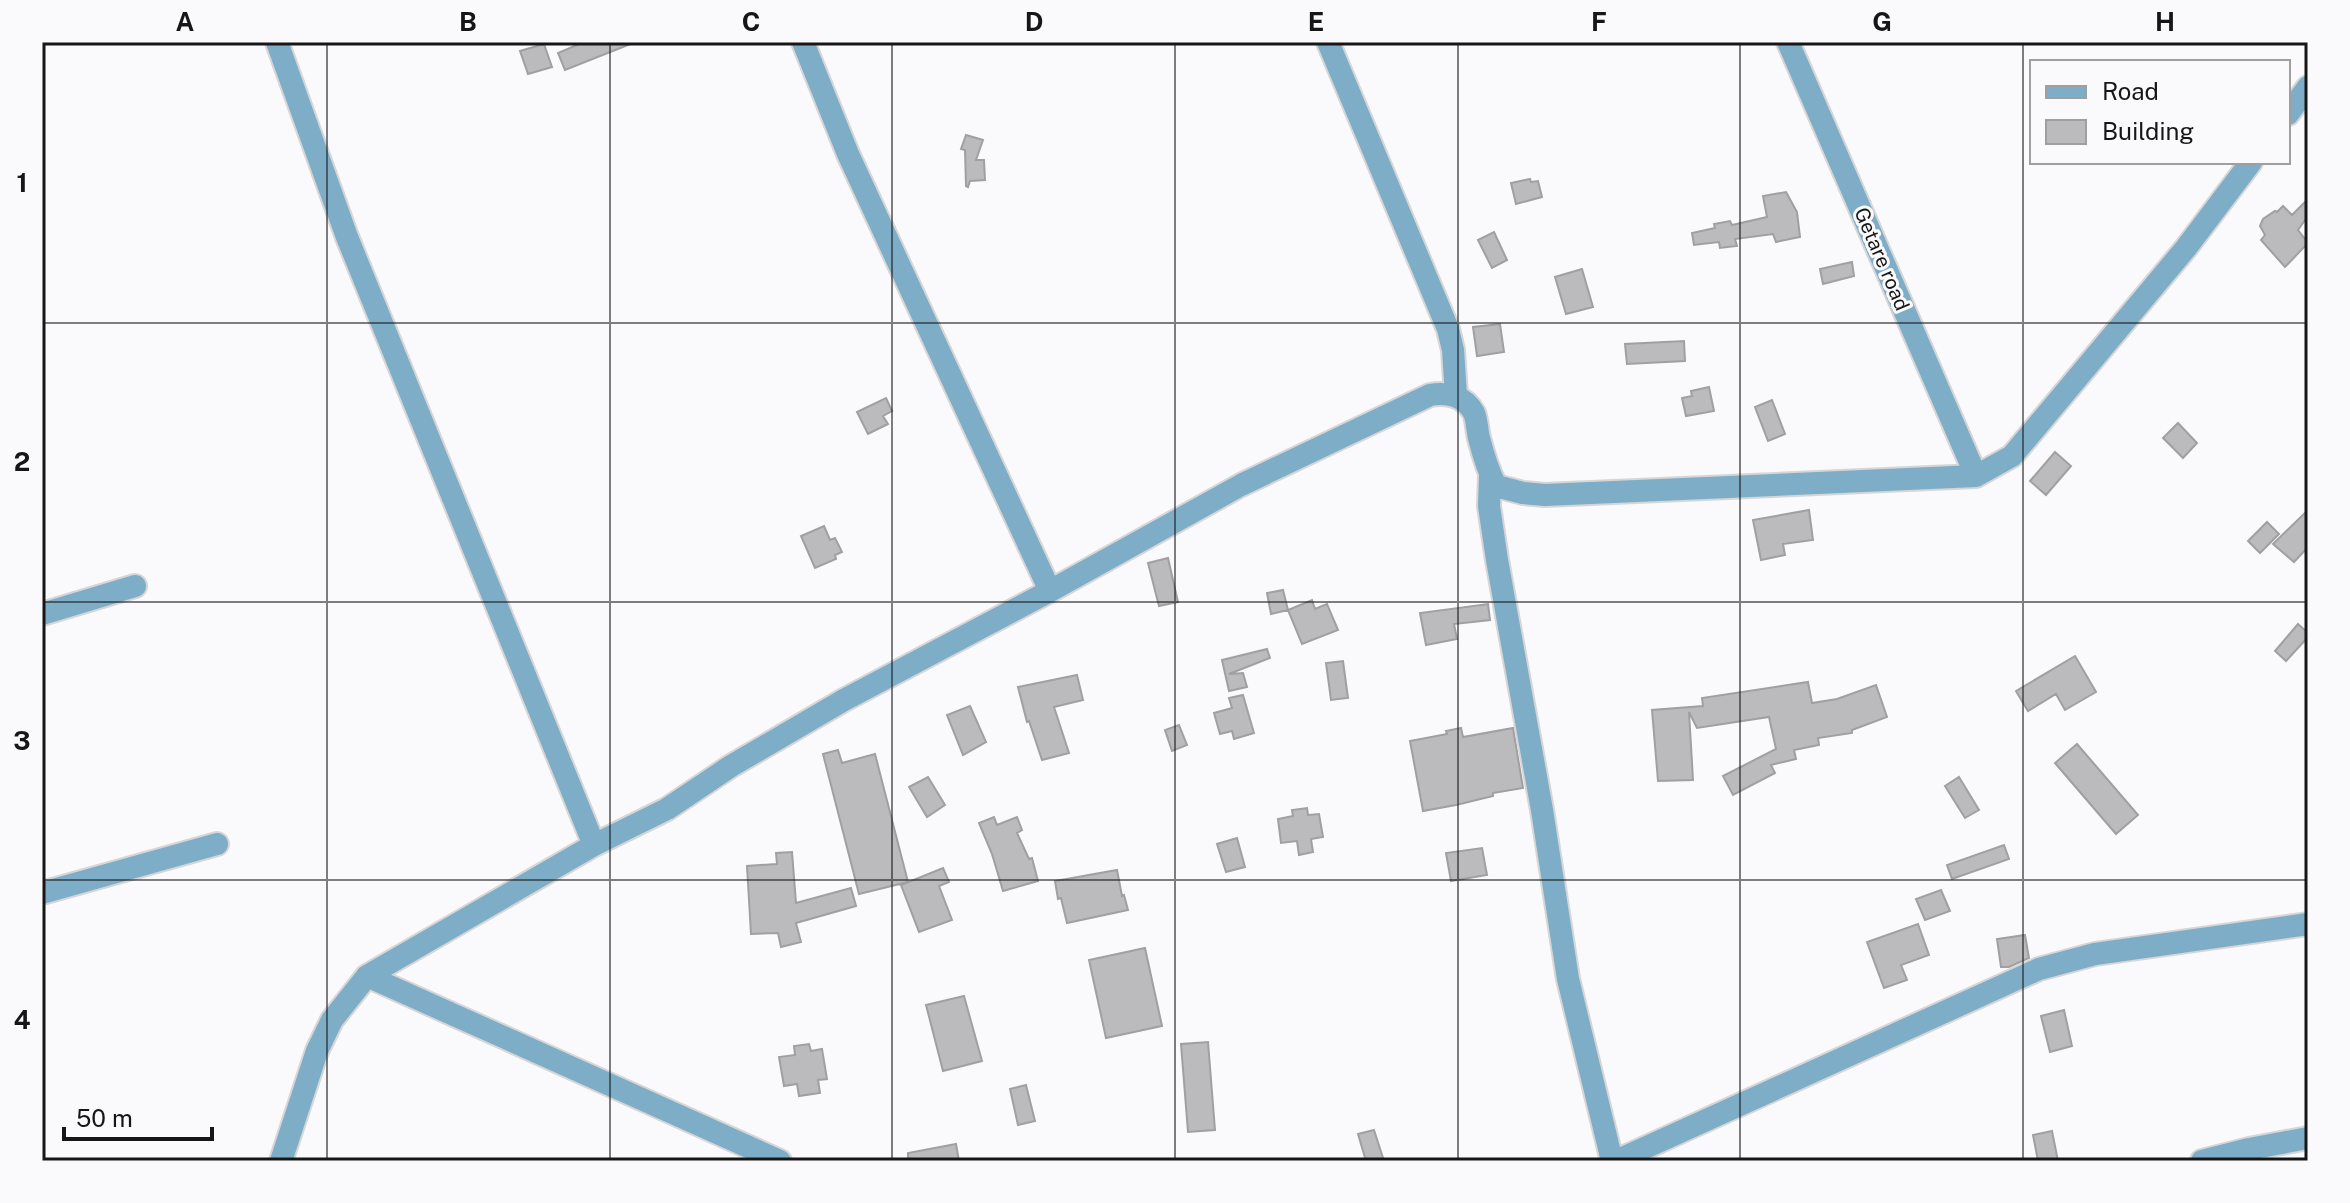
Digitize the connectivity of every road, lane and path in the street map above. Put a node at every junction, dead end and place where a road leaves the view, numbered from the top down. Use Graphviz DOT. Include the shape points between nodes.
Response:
graph roads {
  1 [pos="277,42"];
  2 [pos="803,42"];
  3 [pos="1328,42"];
  4 [pos="1788,42"];
  5 [pos="2308,87"];
  6 [pos="2290,111"];
  7 [pos="2249,164"];
  8 [pos="1456,396"];
  9 [pos="1490,476"];
  10 [pos="1976,476"];
  11 [pos="135,586"];
  12 [pos="1050,591"];
  13 [pos="42,614"];
  14 [pos="217,844"];
  15 [pos="594,845"];
  16 [pos="42,893"];
  17 [pos="2308,924"];
  18 [pos="367,976"];
  19 [pos="2308,1138"];
  20 [pos="281,1161"];
  21 [pos="780,1161"];
  22 [pos="1614,1161"];
  23 [pos="2202,1161"];
  1 -- 15 [label="street" via="347,237"];
  2 -- 12 [label="street" via="848,154"];
  3 -- 8 [label="street" via="1448,329"];
  4 -- 10 [label="street, Getare road"];
  5 -- 6 [label="street"];
  7 -- 10 [label="street" via="2012,456"];
  8 -- 9 [label="street" via="1474,413"];
  8 -- 12 [label="street" via="1430,395 1241,485"];
  9 -- 10 [label="street" via="1496,486 1545,495"];
  9 -- 22 [label="street" via="1497,560 1568,979"];
  11 -- 13 [label="street"];
  12 -- 15 [label="street" via="844,700 667,809"];
  14 -- 16 [label="street"];
  15 -- 18 [label="street"];
  17 -- 22 [label="street" via="2095,954 2039,969"];
  18 -- 20 [label="street" via="322,1041"];
  18 -- 21 [label="street"];
  19 -- 23 [label="street"];
}
